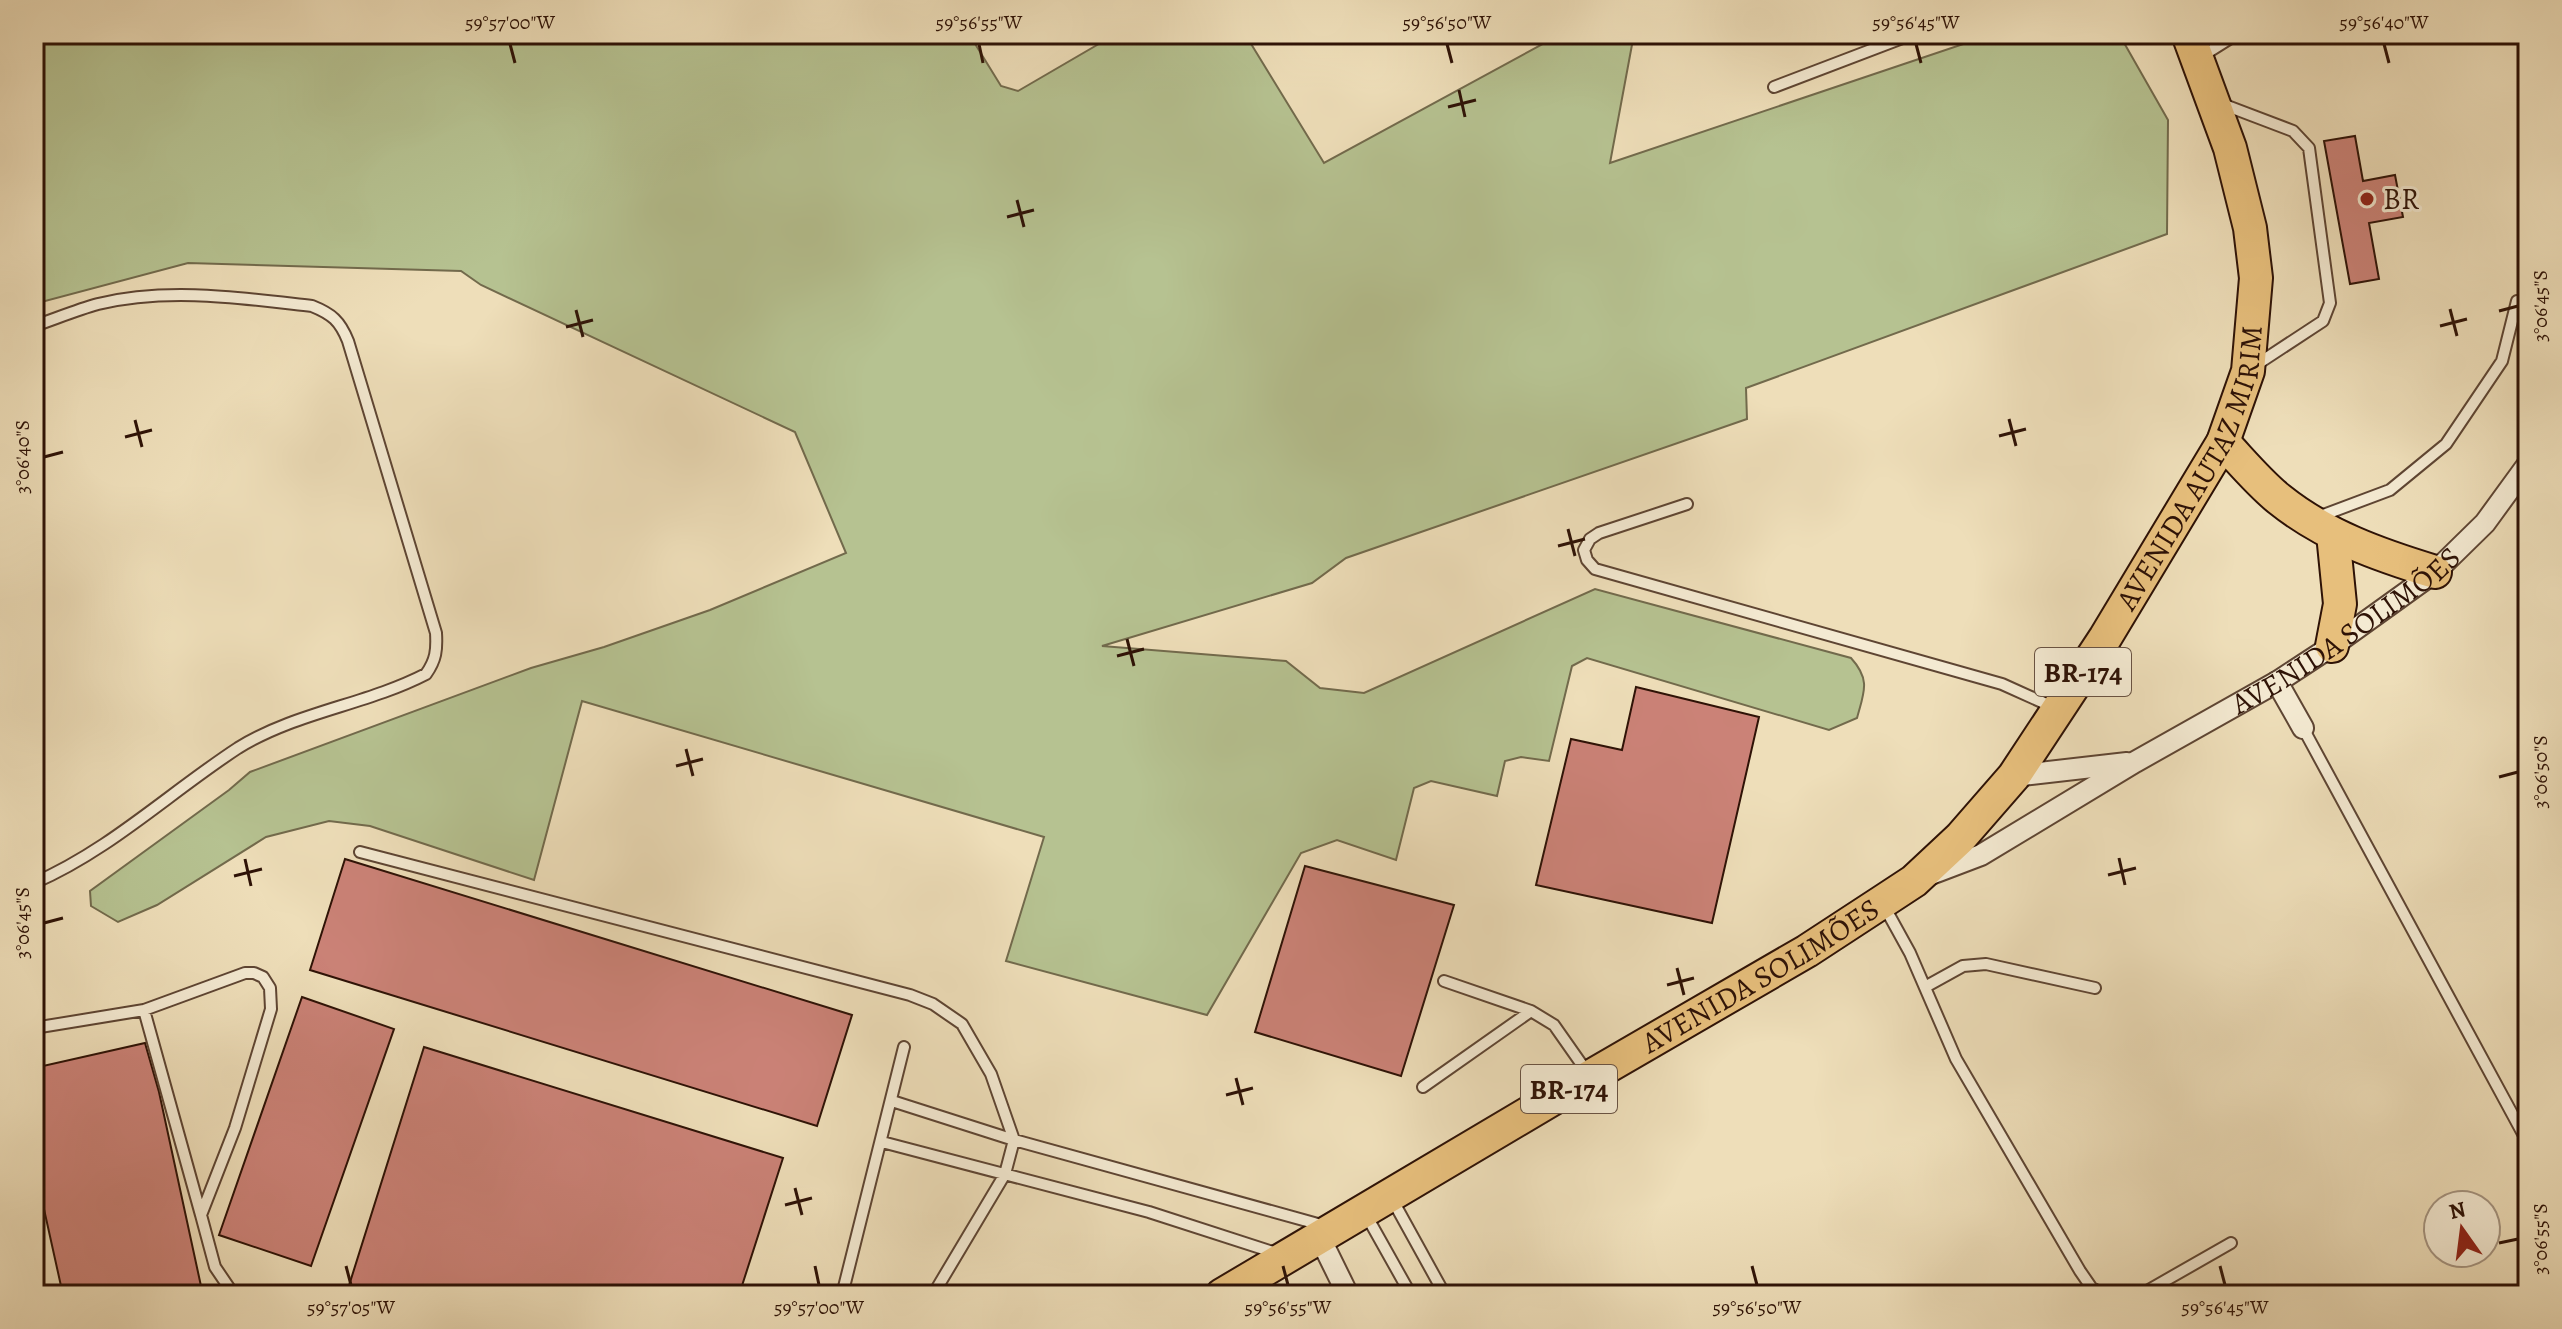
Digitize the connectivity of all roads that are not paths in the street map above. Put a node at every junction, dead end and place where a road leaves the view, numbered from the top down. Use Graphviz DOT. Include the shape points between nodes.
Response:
graph roads {
  1 [pos="1913,34"];
  2 [pos="2237,34"];
  3 [pos="2190,42"];
  4 [pos="1774,87"];
  5 [pos="2212,100"];
  6 [pos="2517,301"];
  7 [pos="34,326"];
  8 [pos="2248,371"];
  9 [pos="2223,442"];
  10 [pos="2528,464"];
  11 [pos="1687,504"];
  12 [pos="2321,528"];
  13 [pos="2435,572"];
  14 [pos="2332,646"];
  15 [pos="2277,682"];
  16 [pos="2058,709"];
  17 [pos="2303,728"];
  18 [pos="2135,762"];
  19 [pos="2014,776"];
  20 [pos="360,852"];
  21 [pos="1914,881"];
  22 [pos="34,883"];
  23 [pos="1882,902"];
  24 [pos="1444,981"];
  25 [pos="1925,987"];
  26 [pos="2095,988"];
  27 [pos="144,1010"];
  28 [pos="1531,1011"];
  29 [pos="34,1028"];
  30 [pos="904,1047"];
  31 [pos="1590,1077"];
  32 [pos="1423,1087"];
  33 [pos="892,1101"];
  34 [pos="1014,1140"];
  35 [pos="882,1142"];
  36 [pos="2528,1143"];
  37 [pos="1005,1174"];
  38 [pos="1377,1204"];
  39 [pos="201,1215"];
  40 [pos="1327,1233"];
  41 [pos="2231,1243"];
  42 [pos="1288,1257"];
  43 [pos="234,1295"];
  44 [pos="842,1295"];
  45 [pos="929,1295"];
  46 [pos="1222,1295"];
  47 [pos="1348,1295"];
  48 [pos="1411,1295"];
  49 [pos="1445,1295"];
  50 [pos="2103,1295"];
  51 [pos="2140,1295"];
  1 -- 4 [label="lane"];
  2 -- 3 [label="lane"];
  3 -- 5 [label="main road, AVENIDA AUTAZ MIRIM / BR-174"];
  5 -- 8 [label="main road, AVENIDA AUTAZ MIRIM / BR-174" via="2250,228 2256,278"];
  5 -- 8 [label="lane" via="2293,131 2309,148 2326,272 2330,303 2323,321"];
  6 -- 12 [label="lane" via="2502,361 2446,444 2390,490"];
  7 -- 22 [label="lane" via="97,304 178,295 312,306 341,322 437,650 426,674 307,716 239,748 102,848"];
  8 -- 9 [label="main road, AVENIDA AUTAZ MIRIM / BR-174"];
  9 -- 12 [label="main road" via="2277,497"];
  9 -- 16 [label="main road, AVENIDA AUTAZ MIRIM / BR-174"];
  10 -- 13 [label="street, AVENIDA SOLIMÕES" via="2485,523"];
  11 -- 16 [label="lane" via="1599,533 1584,550 1587,560 1595,569 2002,684"];
  12 -- 13 [label="main road"];
  12 -- 14 [label="main road" via="2340,604"];
  13 -- 14 [label="street, AVENIDA SOLIMÕES"];
  14 -- 15 [label="street, AVENIDA SOLIMÕES"];
  15 -- 17 [label="street"];
  15 -- 18 [label="street, AVENIDA SOLIMÕES"];
  16 -- 19 [label="main road, AVENIDA AUTAZ MIRIM / BR-174"];
  17 -- 36 [label="lane"];
  18 -- 19 [label="street, AVENIDA SOLIMÕES"];
  18 -- 21 [label="street, AVENIDA SOLIMÕES" via="1981,855"];
  19 -- 21 [label="main road, AVENIDA AUTAZ MIRIM / BR-174"];
  20 -- 34 [label="lane" via="933,1004 962,1024 977,1047"];
  21 -- 23 [label="main road, AVENIDA SOLIMÕES / BR-174"];
  23 -- 25 [label="lane"];
  23 -- 31 [label="main road, AVENIDA SOLIMÕES / BR-174"];
  24 -- 28 [label="lane"];
  25 -- 26 [label="lane" via="1963,966 1986,964"];
  25 -- 50 [label="lane" via="1956,1059 2080,1271"];
  27 -- 29 [label="lane"];
  27 -- 39 [label="lane"];
  27 -- 39 [label="lane" via="245,973 263,977 270,988 271,1009 235,1128"];
  28 -- 31 [label="lane" via="1554,1025"];
  28 -- 32 [label="lane"];
  30 -- 33 [label="lane"];
  31 -- 38 [label="main road, AVENIDA SOLIMÕES / BR-174"];
  33 -- 34 [label="lane"];
  33 -- 35 [label="lane"];
  34 -- 37 [label="lane"];
  34 -- 40 [label="lane"];
  35 -- 37 [label="lane"];
  35 -- 44 [label="lane"];
  37 -- 42 [label="lane" via="1149,1212"];
  37 -- 45 [label="lane"];
  38 -- 40 [label="main road, AVENIDA SOLIMÕES / BR-174"];
  38 -- 48 [label="lane"];
  38 -- 49 [label="lane"];
  39 -- 43 [label="lane" via="215,1267"];
  40 -- 42 [label="main road, AVENIDA SOLIMÕES / BR-174"];
  40 -- 47 [label="street"];
  41 -- 51 [label="lane"];
  42 -- 46 [label="main road, AVENIDA SOLIMÕES / BR-174"];
}
